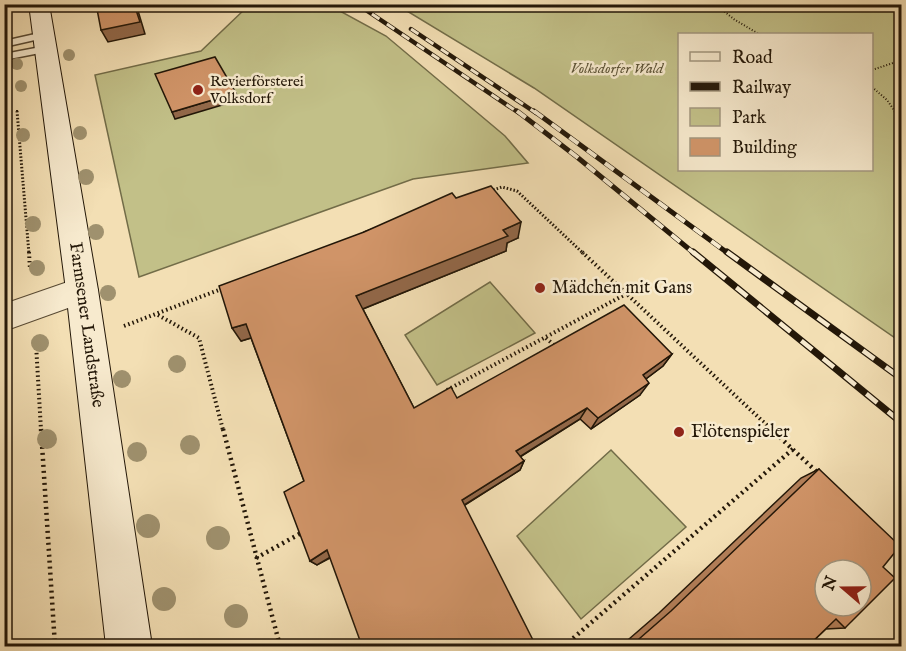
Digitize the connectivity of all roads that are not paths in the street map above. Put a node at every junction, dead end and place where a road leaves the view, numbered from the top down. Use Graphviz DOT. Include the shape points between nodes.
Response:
graph roads {
  1 [pos="43,30"];
  2 [pos="4,44"];
  3 [pos="4,57"];
  4 [pos="82,290"];
  5 [pos="4,318"];
  6 [pos="129,646"];
  1 -- 2 [label="lane"];
  1 -- 3 [label="lane"];
  1 -- 4 [label="main road, Farmsener Landstraße"];
  4 -- 5 [label="main road"];
  4 -- 6 [label="main road, Farmsener Landstraße"];
}
